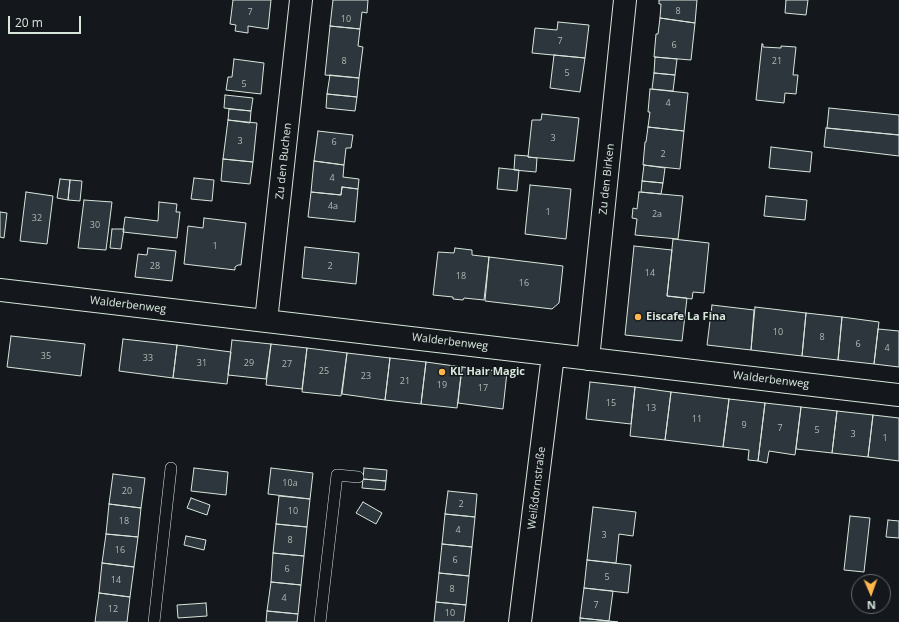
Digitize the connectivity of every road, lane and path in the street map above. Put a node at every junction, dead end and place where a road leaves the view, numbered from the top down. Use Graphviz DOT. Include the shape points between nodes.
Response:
graph roads {
  1 [pos="301,0"];
  2 [pos="625,0"];
  3 [pos="0,290"];
  4 [pos="266,321"];
  5 [pos="553,355"];
  6 [pos="588,359"];
  7 [pos="899,395"];
  8 [pos="171,468"];
  9 [pos="358,478"];
  10 [pos="154,622"];
  11 [pos="320,622"];
  12 [pos="520,622"];
  1 -- 4 [label="street, Zu den Buchen"];
  2 -- 6 [label="street, Zu den Birken"];
  3 -- 4 [label="street, Walderbenweg"];
  4 -- 5 [label="street, Walderbenweg"];
  5 -- 6 [label="street, Walderbenweg"];
  5 -- 12 [label="street, Weißdornstraße"];
  6 -- 7 [label="street, Walderbenweg"];
  8 -- 10 [label="lane"];
  9 -- 11 [label="lane" via="337,475"];
}
